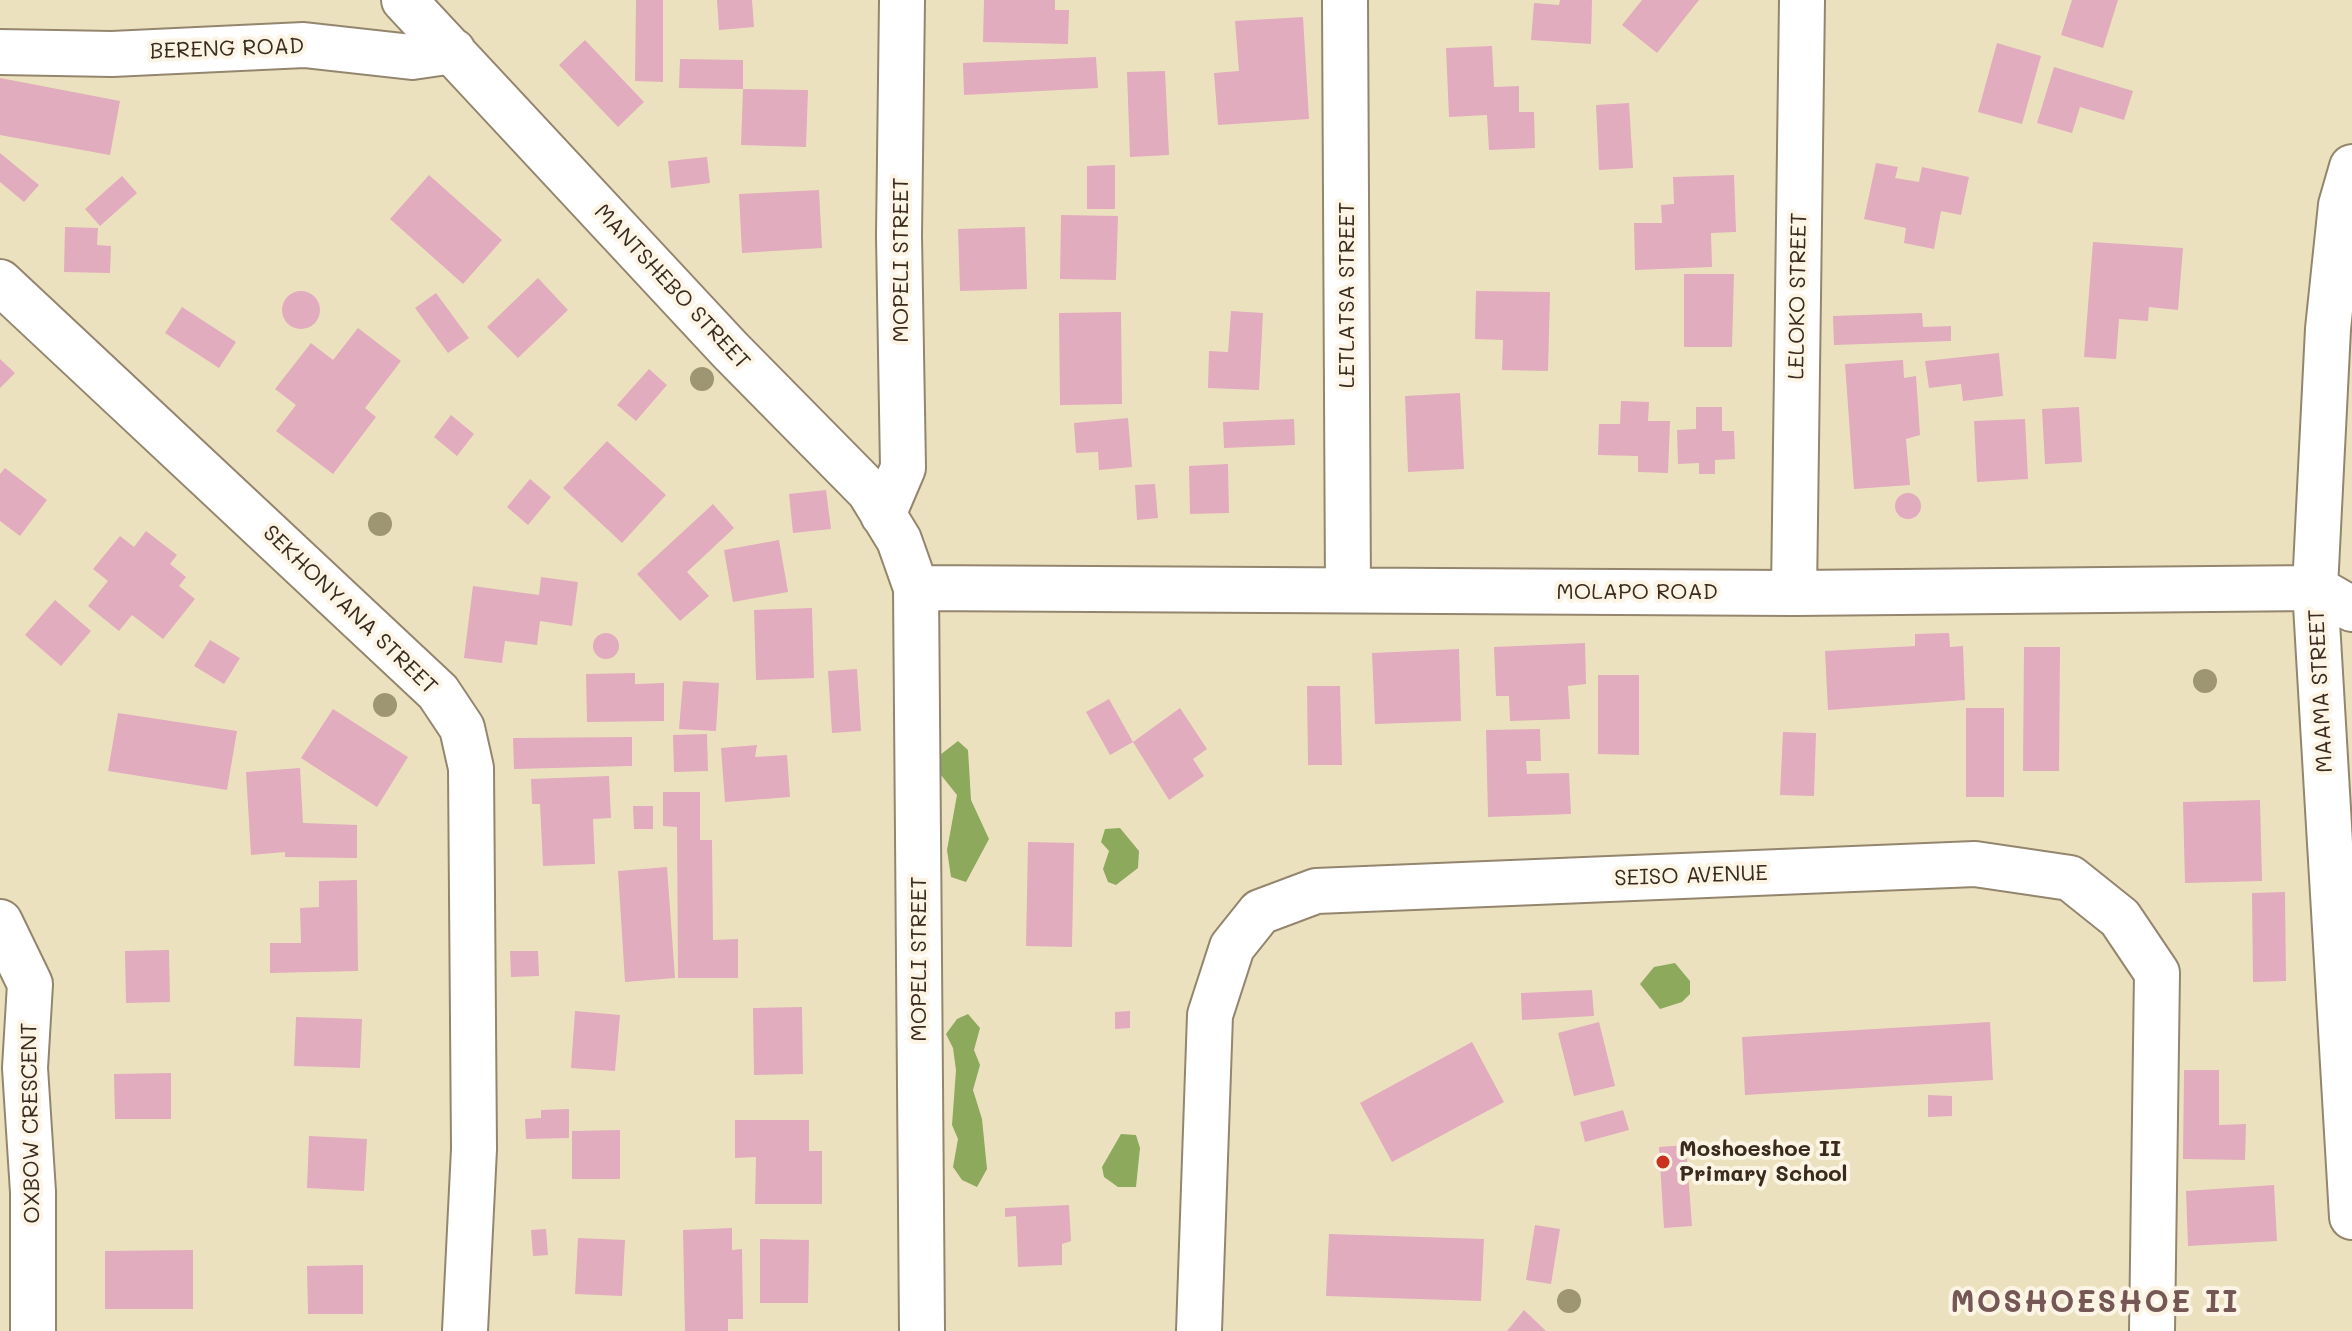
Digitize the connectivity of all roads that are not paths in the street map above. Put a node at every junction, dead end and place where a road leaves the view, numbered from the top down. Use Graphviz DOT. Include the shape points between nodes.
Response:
graph roads {
  1 [pos="404,0"];
  2 [pos="902,0"];
  3 [pos="1345,0"];
  4 [pos="1802,0"];
  5 [pos="453,51"];
  6 [pos="0,52"];
  7 [pos="2352,167"];
  8 [pos="0,282"];
  9 [pos="883,515"];
  10 [pos="916,588"];
  11 [pos="1348,590"];
  12 [pos="1794,593"];
  13 [pos="2334,598"];
  14 [pos="0,922"];
  15 [pos="2352,1217"];
  16 [pos="33,1331"];
  17 [pos="465,1331"];
  18 [pos="922,1331"];
  19 [pos="1199,1331"];
  20 [pos="2152,1331"];
  1 -- 5 [label="street, MANTSHEBO STREET"];
  2 -- 9 [label="street, MOPELI STREET" via="903,468"];
  3 -- 11 [label="street, LETLATSA STREET"];
  4 -- 12 [label="street, LELOKO STREET"];
  5 -- 6 [label="street, BERENG ROAD" via="412,57 304,45 112,54"];
  5 -- 9 [label="street, MANTSHEBO STREET" via="730,350 869,491"];
  7 -- 13 [label="street, MAAMA STREET" via="2341,205 2328,329"];
  8 -- 17 [label="street, SEKHONYANA STREET" via="438,692 462,728 471,768 474,1133"];
  9 -- 10 [label="street, MANTSHEBO STREET" via="899,540"];
  10 -- 11 [label="street, MOLAPO ROAD"];
  10 -- 18 [label="street, MOPELI STREET"];
  11 -- 12 [label="street, MOLAPO ROAD"];
  12 -- 13 [label="street, MOLAPO ROAD"];
  13 -- 15 [label="street, MAAMA STREET"];
  14 -- 16 [label="street, OXBOW CRESCENT" via="30,984 25,1068 33,1192"];
  19 -- 20 [label="street, SEISO AVENUE" via="1210,1015 1232,947 1260,912 1316,891 1975,864 2070,878 2120,918 2157,973"];
}
